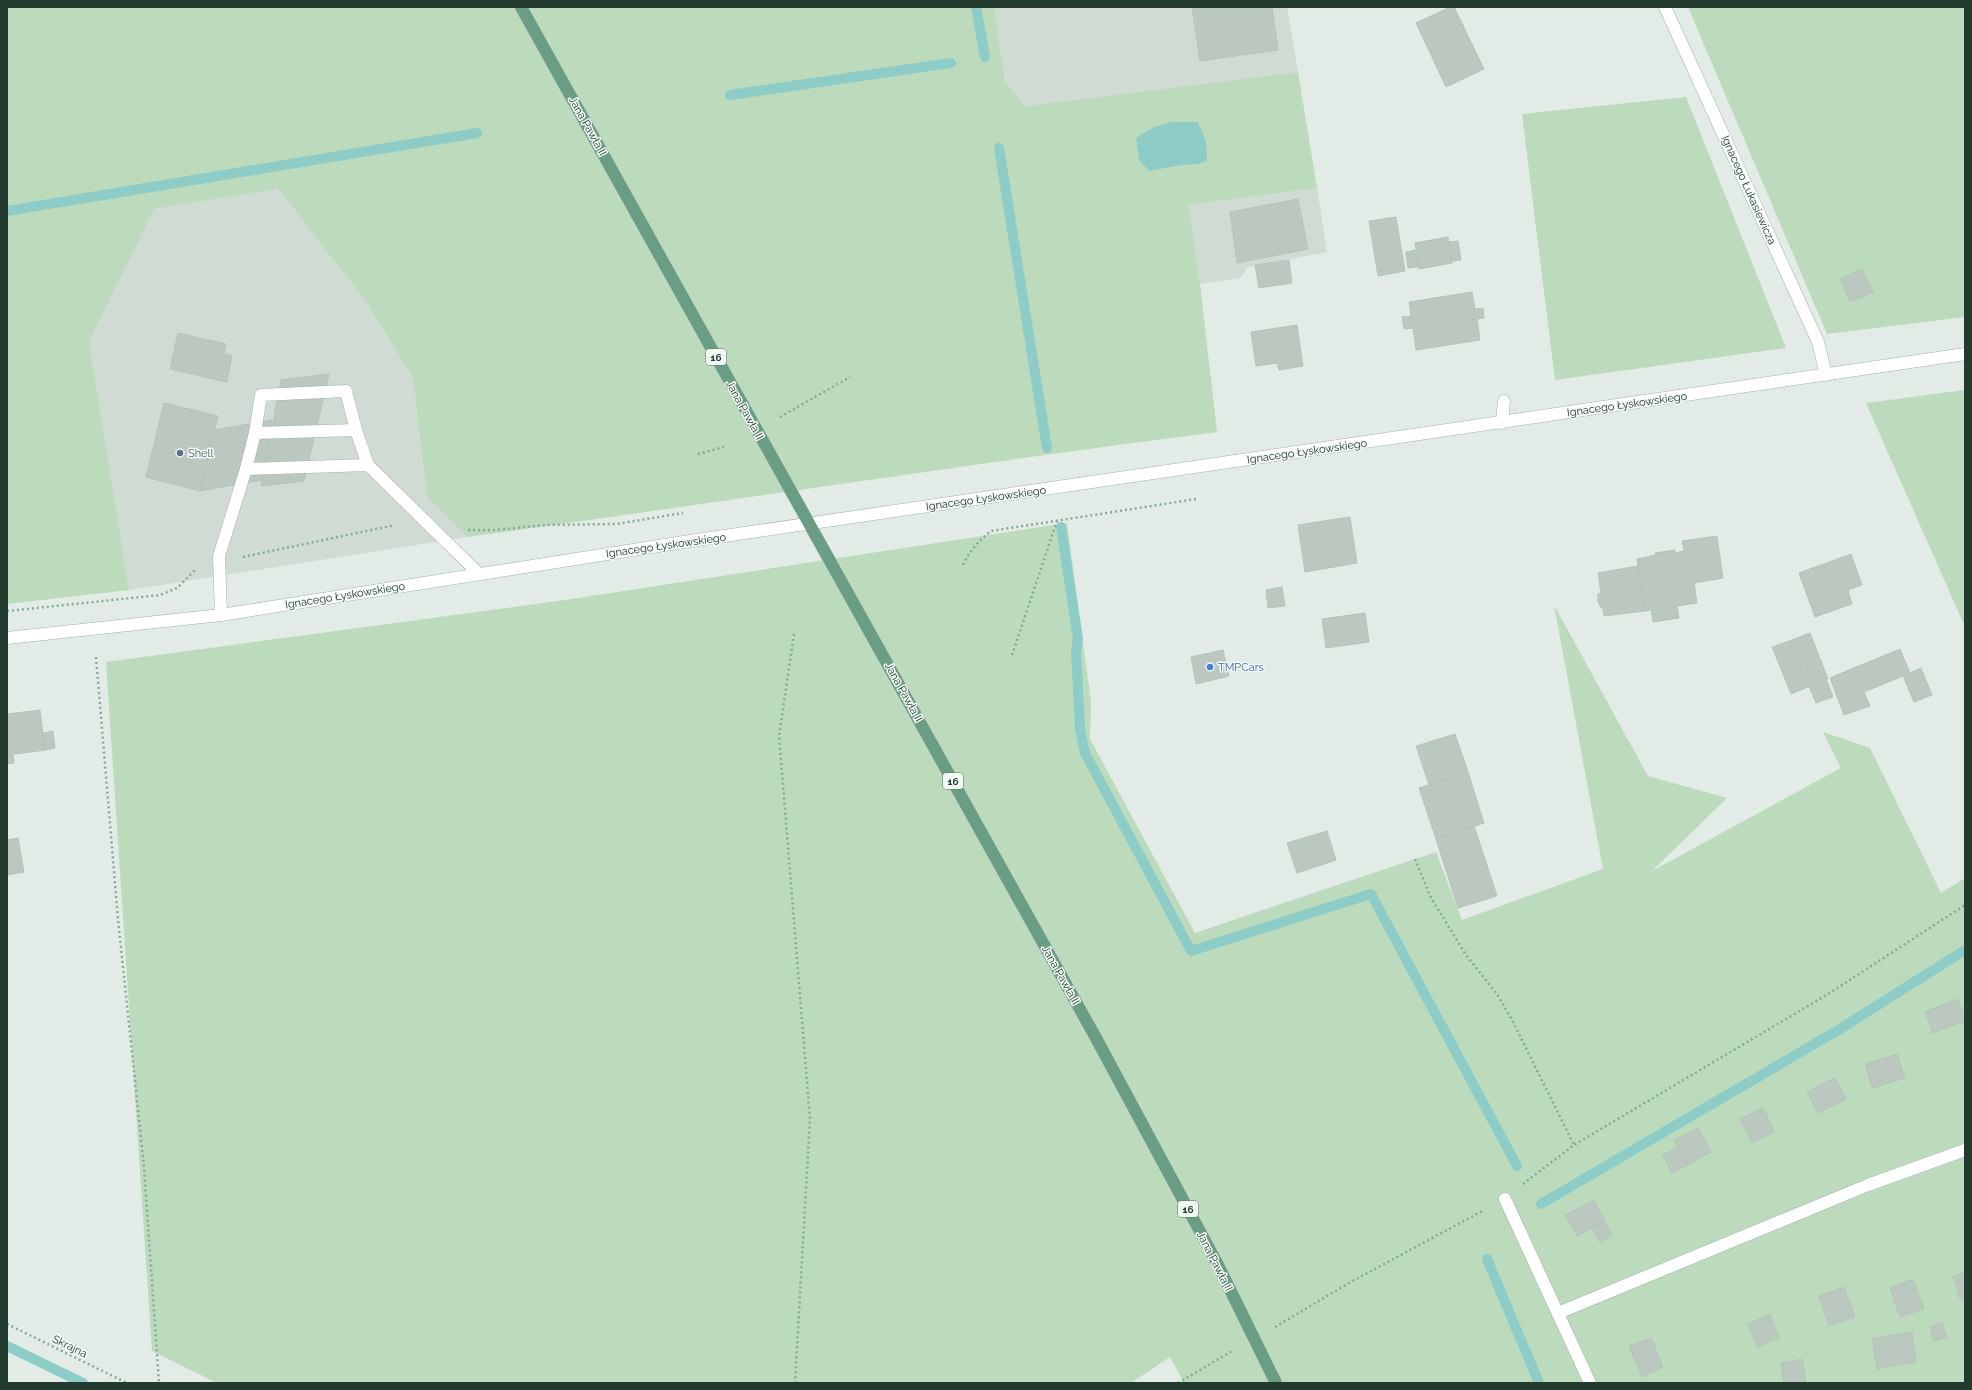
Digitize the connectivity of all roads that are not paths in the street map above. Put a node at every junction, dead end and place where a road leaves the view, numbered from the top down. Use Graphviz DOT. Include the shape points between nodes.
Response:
graph roads {
  1 [pos="521,7"];
  2 [pos="1665,7"];
  3 [pos="1965,354"];
  4 [pos="1826,375"];
  5 [pos="1504,401"];
  6 [pos="1502,422"];
  7 [pos="356,430"];
  8 [pos="255,433"];
  9 [pos="368,465"];
  10 [pos="246,469"];
  11 [pos="810,524"];
  12 [pos="478,574"];
  13 [pos="221,615"];
  14 [pos="7,638"];
  15 [pos="1965,1150"];
  16 [pos="1505,1199"];
  17 [pos="1558,1313"];
  18 [pos="1276,1383"];
  19 [pos="1590,1383"];
  1 -- 11 [label="main road, Jana Pawła II / 16"];
  2 -- 4 [label="street, Ignacego Łukasiewicza" via="1818,342"];
  3 -- 4 [label="street, Ignacego Łyskowskiego"];
  4 -- 6 [label="street, Ignacego Łyskowskiego"];
  5 -- 6 [label="street"];
  6 -- 11 [label="street, Ignacego Łyskowskiego"];
  7 -- 8 [label="street"];
  7 -- 8 [label="street" via="346,391 262,395"];
  7 -- 9 [label="street"];
  8 -- 10 [label="street"];
  9 -- 10 [label="street"];
  9 -- 12 [label="street"];
  10 -- 13 [label="street" via="219,556"];
  11 -- 12 [label="street, Ignacego Łyskowskiego"];
  11 -- 18 [label="main road, Jana Pawła II / 16" via="1096,1038 1217,1263"];
  12 -- 13 [label="street, Ignacego Łyskowskiego"];
  13 -- 14 [label="street, Ignacego Łyskowskiego"];
  15 -- 17 [label="street" via="1868,1185"];
  16 -- 17 [label="street"];
  17 -- 19 [label="street"];
}
